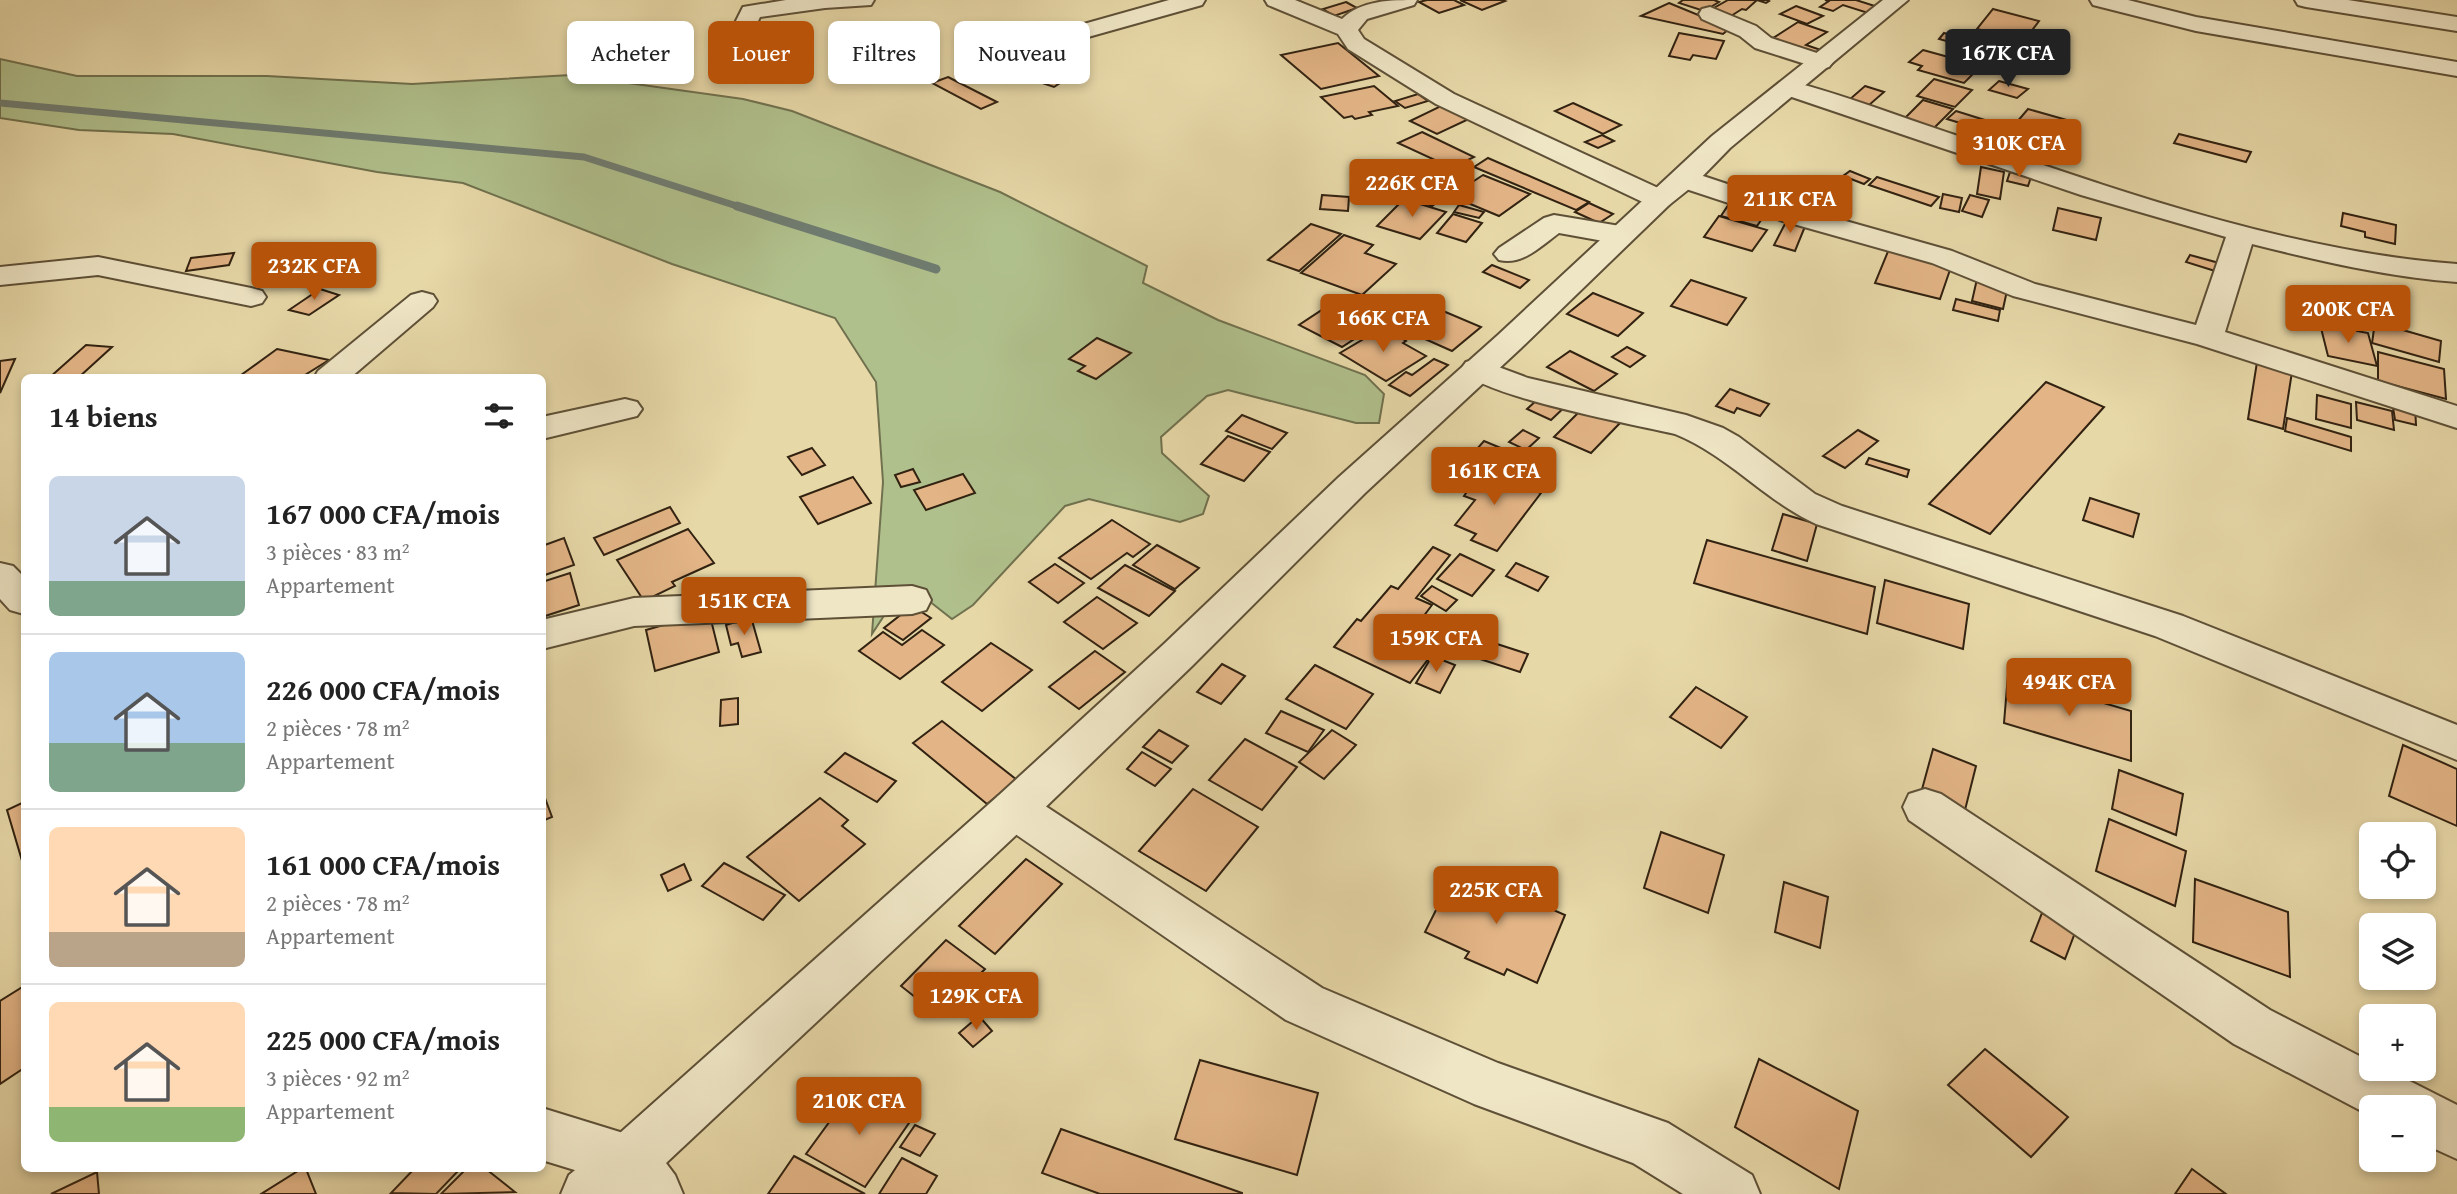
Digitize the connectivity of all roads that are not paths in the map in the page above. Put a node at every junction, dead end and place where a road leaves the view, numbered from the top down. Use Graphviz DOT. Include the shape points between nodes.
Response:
graph roads {
  1 [pos="839,0"];
  2 [pos="863,0"];
  3 [pos="1194,0"];
  4 [pos="1276,0"];
  5 [pos="1406,0"];
  6 [pos="1897,0"];
  7 [pos="2101,0"];
  8 [pos="2306,0"];
  9 [pos="1710,14"];
  10 [pos="747,21"];
  11 [pos="2457,24"];
  12 [pos="1090,29"];
  13 [pos="1346,29"];
  14 [pos="1821,62"];
  15 [pos="2457,69"];
  16 [pos="1790,88"];
  17 [pos="1672,189"];
  18 [pos="2241,233"];
  19 [pos="1620,234"];
  20 [pos="1509,254"];
  21 [pos="2457,273"];
  22 [pos="0,276"];
  23 [pos="251,297"];
  24 [pos="422,300"];
  25 [pos="2208,337"];
  26 [pos="1477,369"];
  27 [pos="335,374"];
  28 [pos="625,410"];
  29 [pos="2457,417"];
  30 [pos="546,427"];
  31 [pos="21,572"];
  32 [pos="0,575"];
  33 [pos="21,597"];
  34 [pos="912,600"];
  35 [pos="546,634"];
  36 [pos="2457,743"];
  37 [pos="1926,807"];
  38 [pos="1014,809"];
  39 [pos="2383,1095"];
  40 [pos="2436,1122"];
  41 [pos="2457,1133"];
  42 [pos="546,1136"];
  43 [pos="643,1177"];
  44 [pos="588,1194"];
  45 [pos="1733,1194"];
  1 -- 2 [label="street"];
  1 -- 10 [label="street" via="751,12"];
  3 -- 12 [label="street"];
  4 -- 13 [label="street"];
  5 -- 13 [label="street" via="1359,14"];
  6 -- 14 [label="street"];
  7 -- 15 [label="street" via="2196,24"];
  8 -- 11 [label="street"];
  9 -- 14 [label="street" via="1763,43"];
  13 -- 17 [label="street" via="1356,44 1505,130"];
  14 -- 16 [label="street"];
  16 -- 17 [label="street" via="1721,142"];
  16 -- 18 [label="street" via="2030,170"];
  17 -- 19 [label="street"];
  17 -- 25 [label="street" via="1942,257 2024,290"];
  18 -- 21 [label="street" via="2365,262"];
  18 -- 25 [label="street"];
  19 -- 20 [label="street" via="1553,224"];
  19 -- 26 [label="street"];
  22 -- 23 [label="street" via="98,266"];
  24 -- 27 [label="street"];
  25 -- 29 [label="street"];
  26 -- 36 [label="street" via="1518,386 1686,426 1727,445 1802,503 1829,515 2169,626"];
  26 -- 38 [label="street"];
  28 -- 30 [label="street"];
  31 -- 32 [label="street"];
  32 -- 33 [label="street"];
  34 -- 35 [label="street" via="634,612"];
  37 -- 39 [label="street" via="2252,1027"];
  38 -- 43 [label="street"];
  38 -- 45 [label="street" via="1304,1004 1492,1086 1649,1142"];
  40 -- 41 [label="street"];
  42 -- 43 [label="street"];
  43 -- 44 [label="street"];
}
